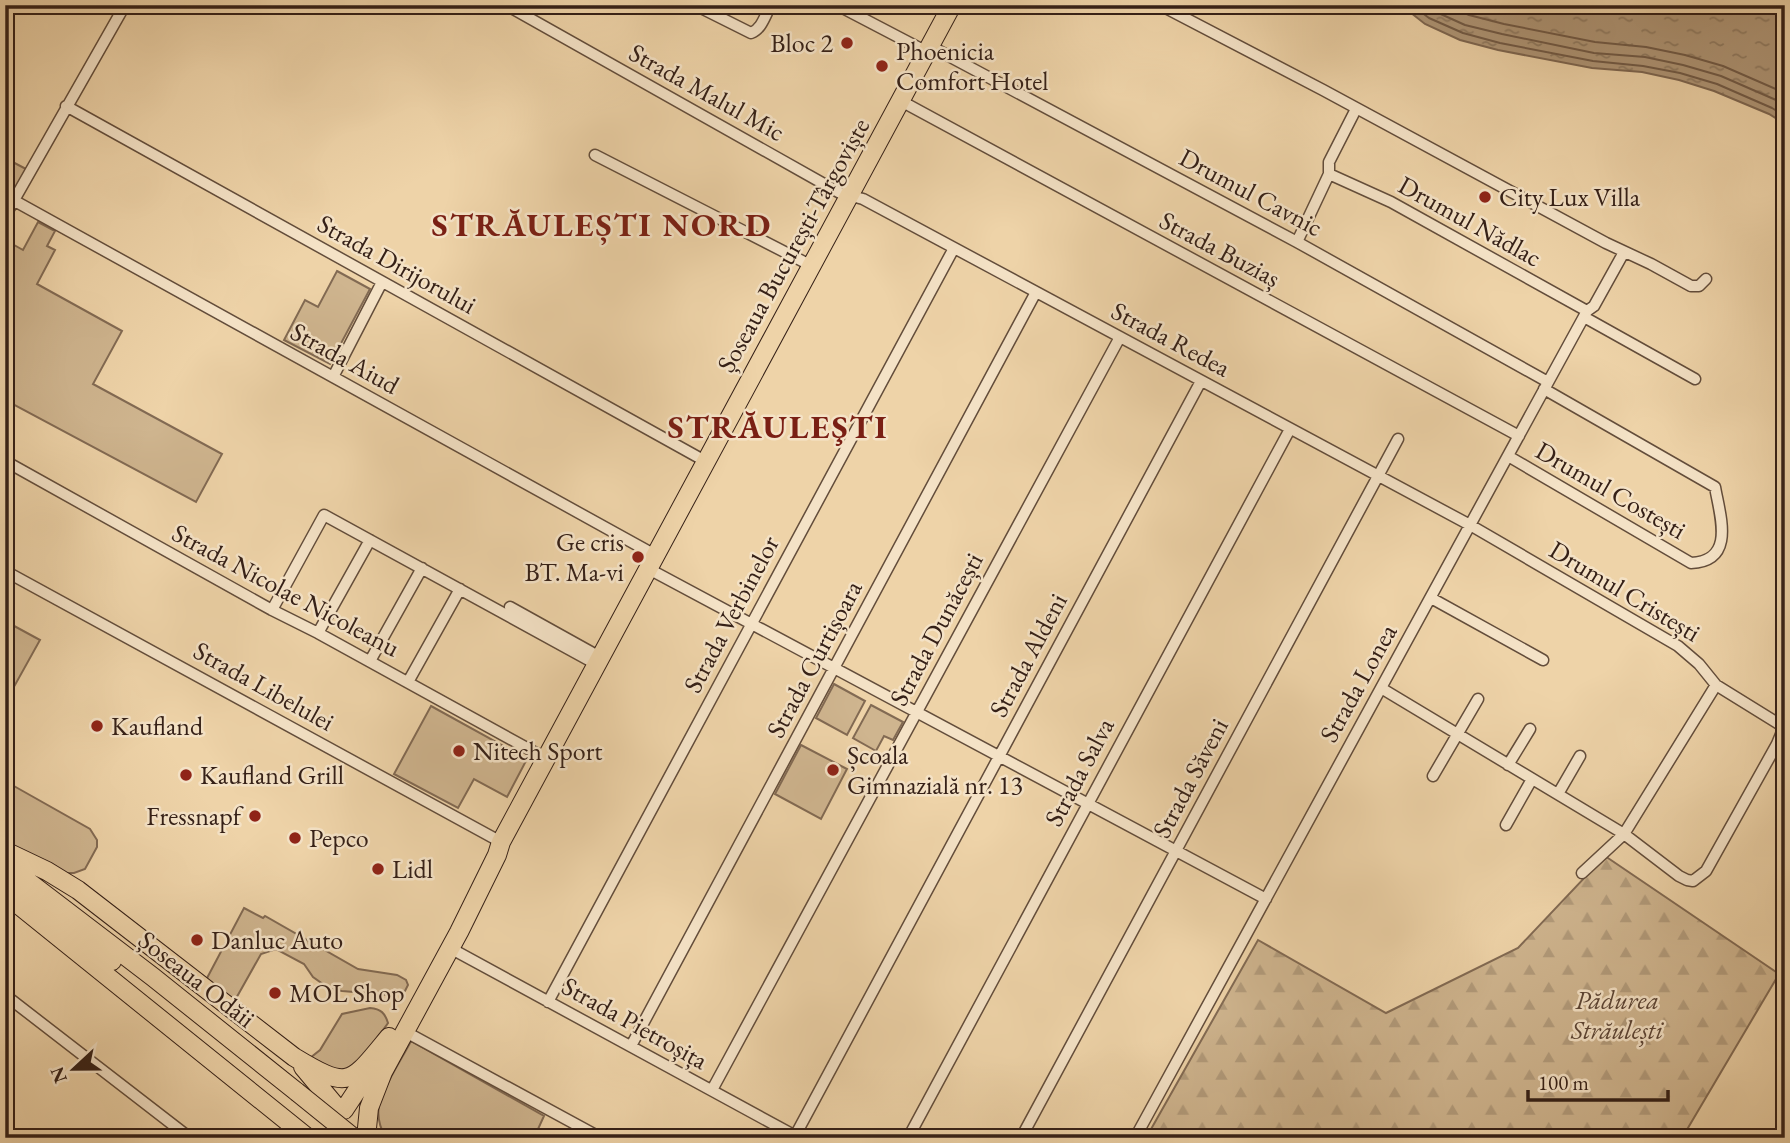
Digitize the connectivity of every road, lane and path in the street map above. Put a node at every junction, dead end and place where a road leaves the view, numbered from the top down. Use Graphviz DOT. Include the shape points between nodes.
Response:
graph roads {
  1 [pos="125,5"];
  2 [pos="506,5"];
  3 [pos="695,5"];
  4 [pos="771,5"];
  5 [pos="837,5"];
  6 [pos="952,5"];
  7 [pos="1160,5"];
  8 [pos="928,49"];
  9 [pos="901,101"];
  10 [pos="66,106"];
  11 [pos="1356,109"];
  12 [pos="595,155"];
  13 [pos="1329,174"];
  14 [pos="850,195"];
  15 [pos="13,200"];
  16 [pos="5,216"];
  17 [pos="1297,242"];
  18 [pos="954,248"];
  19 [pos="1624,252"];
  20 [pos="812,266"];
  21 [pos="1706,279"];
  22 [pos="382,282"];
  23 [pos="1036,292"];
  24 [pos="1585,314"];
  25 [pos="1120,337"];
  26 [pos="333,377"];
  27 [pos="1695,379"];
  28 [pos="1202,381"];
  29 [pos="1546,385"];
  30 [pos="1290,429"];
  31 [pos="1519,436"];
  32 [pos="1398,439"];
  33 [pos="1508,456"];
  34 [pos="5,461"];
  35 [pos="705,461"];
  36 [pos="1379,476"];
  37 [pos="1470,525"];
  38 [pos="370,540"];
  39 [pos="651,562"];
  40 [pos="1691,563"];
  41 [pos="422,568"];
  42 [pos="5,571"];
  43 [pos="460,589"];
  44 [pos="1431,598"];
  45 [pos="510,607"];
  46 [pos="272,610"];
  47 [pos="751,624"];
  48 [pos="318,633"];
  49 [pos="1542,660"];
  50 [pos="370,661"];
  51 [pos="598,661"];
  52 [pos="834,668"];
  53 [pos="408,682"];
  54 [pos="1716,685"];
  55 [pos="1381,688"];
  56 [pos="1478,699"];
  57 [pos="916,712"];
  58 [pos="1784,727"];
  59 [pos="1530,729"];
  60 [pos="1458,735"];
  61 [pos="1580,756"];
  62 [pos="999,757"];
  63 [pos="545,758"];
  64 [pos="1508,765"];
  65 [pos="1433,776"];
  66 [pos="1532,779"];
  67 [pos="1558,794"];
  68 [pos="1088,804"];
  69 [pos="1506,825"];
  70 [pos="1624,834"];
  71 [pos="500,842"];
  72 [pos="5,851"];
  73 [pos="1176,851"];
  74 [pos="5,864"];
  75 [pos="1582,873"];
  76 [pos="5,881"];
  77 [pos="5,894"];
  78 [pos="1266,899"];
  79 [pos="450,948"];
  80 [pos="5,995"];
  81 [pos="548,1002"];
  82 [pos="397,1034"];
  83 [pos="631,1046"];
  84 [pos="295,1057"];
  85 [pos="712,1090"];
  86 [pos="293,1096"];
  87 [pos="265,1103"];
  88 [pos="342,1110"];
  89 [pos="366,1135"];
  90 [pos="797,1137"];
  91 [pos="190,1138"];
  92 [pos="299,1138"];
  93 [pos="308,1138"];
  94 [pos="315,1138"];
  95 [pos="335,1138"];
  96 [pos="601,1138"];
  97 [pos="908,1138"];
  98 [pos="1021,1138"];
  99 [pos="1135,1138"];
  1 -- 10 [label="street"];
  2 -- 14 [label="street, Strada Malul Mic"];
  3 -- 4 [label="street" via="751,33 760,27"];
  5 -- 8 [label="street, Drumul Cavnic"];
  6 -- 8 [label="main road, Șoseaua București-Târgoviște"];
  7 -- 11 [label="street"];
  8 -- 9 [label="main road, Șoseaua București-Târgoviște"];
  8 -- 17 [label="street, Drumul Cavnic"];
  9 -- 14 [label="main road, Șoseaua București-Târgoviște"];
  9 -- 31 [label="street, Strada Buziaș"];
  10 -- 15 [label="street"];
  10 -- 22 [label="street, Strada Dirijorului"];
  11 -- 13 [label="street" via="1329,162"];
  11 -- 19 [label="street"];
  12 -- 20 [label="street"];
  13 -- 17 [label="street"];
  13 -- 24 [label="street, Drumul Nădlac" via="1391,202"];
  14 -- 18 [label="street, Strada Redea"];
  14 -- 20 [label="main road, Șoseaua București-Târgoviște"];
  15 -- 16 [label="street"];
  15 -- 26 [label="street, Strada Aiud"];
  17 -- 29 [label="street, Drumul Cavnic"];
  18 -- 23 [label="street, Strada Redea"];
  18 -- 47 [label="street, Strada Verbinelor"];
  19 -- 21 [label="street" via="1691,286"];
  19 -- 24 [label="street, Strada Lonea"];
  20 -- 35 [label="main road, Șoseaua București-Târgoviște"];
  22 -- 26 [label="street"];
  22 -- 35 [label="street, Strada Dirijorului"];
  23 -- 25 [label="street, Strada Redea"];
  23 -- 52 [label="street, Strada Curtișoara"];
  24 -- 27 [label="street, Drumul Nădlac"];
  24 -- 29 [label="street, Strada Lonea"];
  25 -- 28 [label="street, Strada Redea"];
  25 -- 57 [label="street, Strada Dunăcești"];
  26 -- 39 [label="street, Strada Aiud"];
  28 -- 30 [label="street, Strada Redea"];
  28 -- 62 [label="street, Strada Aldeni"];
  29 -- 31 [label="street, Strada Lonea"];
  29 -- 40 [label="street, Drumul Cavnic" via="1715,487 1721,544 1712,557"];
  30 -- 36 [label="street, Strada Redea"];
  30 -- 68 [label="street, Strada Salva"];
  31 -- 33 [label="street, Strada Lonea"];
  32 -- 36 [label="street, Strada Săveni"];
  33 -- 37 [label="street, Strada Lonea"];
  33 -- 40 [label="street, Drumul Costești"];
  34 -- 46 [label="street, Strada Nicolae Nicoleanu"];
  35 -- 39 [label="main road, Șoseaua București-Târgoviște"];
  36 -- 37 [label="street, Strada Redea"];
  36 -- 73 [label="street, Strada Săveni"];
  37 -- 44 [label="street, Strada Lonea"];
  37 -- 54 [label="street, Drumul Cristești" via="1678,646"];
  38 -- 41 [label="street"];
  38 -- 46 [label="street" via="324,514"];
  38 -- 48 [label="street"];
  39 -- 47 [label="street, Strada Aiud"];
  39 -- 51 [label="main road, Șoseaua București-Târgoviște"];
  41 -- 43 [label="street"];
  41 -- 50 [label="street"];
  42 -- 71 [label="street, Strada Libelulei"];
  43 -- 51 [label="street"];
  43 -- 53 [label="street"];
  44 -- 49 [label="street"];
  44 -- 55 [label="street, Strada Lonea"];
  45 -- 51 [label="street"];
  46 -- 48 [label="street, Strada Nicolae Nicoleanu"];
  47 -- 52 [label="street, Strada Aiud"];
  47 -- 81 [label="street, Strada Verbinelor"];
  48 -- 50 [label="street, Strada Nicolae Nicoleanu"];
  50 -- 53 [label="street, Strada Nicolae Nicoleanu"];
  51 -- 63 [label="main road, Șoseaua București-Târgoviște"];
  52 -- 57 [label="street, Strada Aiud"];
  52 -- 83 [label="street, Strada Curtișoara"];
  53 -- 63 [label="street, Strada Nicolae Nicoleanu"];
  54 -- 58 [label="street, Drumul Cristești"];
  54 -- 70 [label="street"];
  55 -- 60 [label="street"];
  55 -- 78 [label="street, Strada Lonea"];
  56 -- 60 [label="street"];
  57 -- 62 [label="street, Strada Aiud"];
  57 -- 85 [label="street, Strada Dunăcești"];
  58 -- 70 [label="street" via="1699,877 1693,881 1679,876"];
  59 -- 64 [label="street"];
  60 -- 64 [label="street"];
  60 -- 65 [label="street"];
  61 -- 67 [label="street"];
  62 -- 68 [label="street, Strada Aiud"];
  62 -- 90 [label="street, Strada Aldeni"];
  63 -- 71 [label="main road, Șoseaua București-Târgoviște"];
  64 -- 66 [label="street"];
  66 -- 67 [label="street"];
  66 -- 69 [label="street"];
  67 -- 70 [label="street"];
  68 -- 73 [label="street, Strada Aiud"];
  68 -- 97 [label="street, Strada Salva"];
  70 -- 75 [label="street"];
  71 -- 79 [label="main road, Șoseaua București-Târgoviște"];
  71 -- 82 [label="main road, Șoseaua București-Târgoviște" via="477,873"];
  72 -- 84 [label="main road" via="78,890"];
  73 -- 78 [label="street, Strada Aiud"];
  73 -- 98 [label="street, Strada Săveni"];
  74 -- 86 [label="main road, Șoseaua Odăii" via="163,986"];
  76 -- 86 [label="main road, Șoseaua Odăii"];
  77 -- 87 [label="main road"];
  78 -- 99 [label="street, Strada Lonea"];
  79 -- 81 [label="street, Strada Pietroșița"];
  79 -- 82 [label="main road, Șoseaua București-Târgoviște"];
  80 -- 91 [label="street"];
  81 -- 83 [label="street, Strada Pietroșița"];
  82 -- 84 [label="main road" via="362,1069 344,1079 327,1076"];
  82 -- 88 [label="main road, Șoseaua București-Târgoviște"];
  82 -- 89 [label="main road, Șoseaua București-Târgoviște" via="369,1108"];
  82 -- 96 [label="street"];
  83 -- 85 [label="street, Strada Pietroșița"];
  84 -- 88 [label="main road"];
  85 -- 90 [label="street, Strada Pietroșița"];
  86 -- 89 [label="main road, Șoseaua Odăii, bridge"];
  86 -- 95 [label="main road, Șoseaua Odăii"];
  87 -- 92 [label="main road"];
  87 -- 93 [label="main road"];
  88 -- 89 [label="main road" via="358,1116"];
  88 -- 94 [label="main road, Șoseaua București-Târgoviște" via="321,1119"];
}
